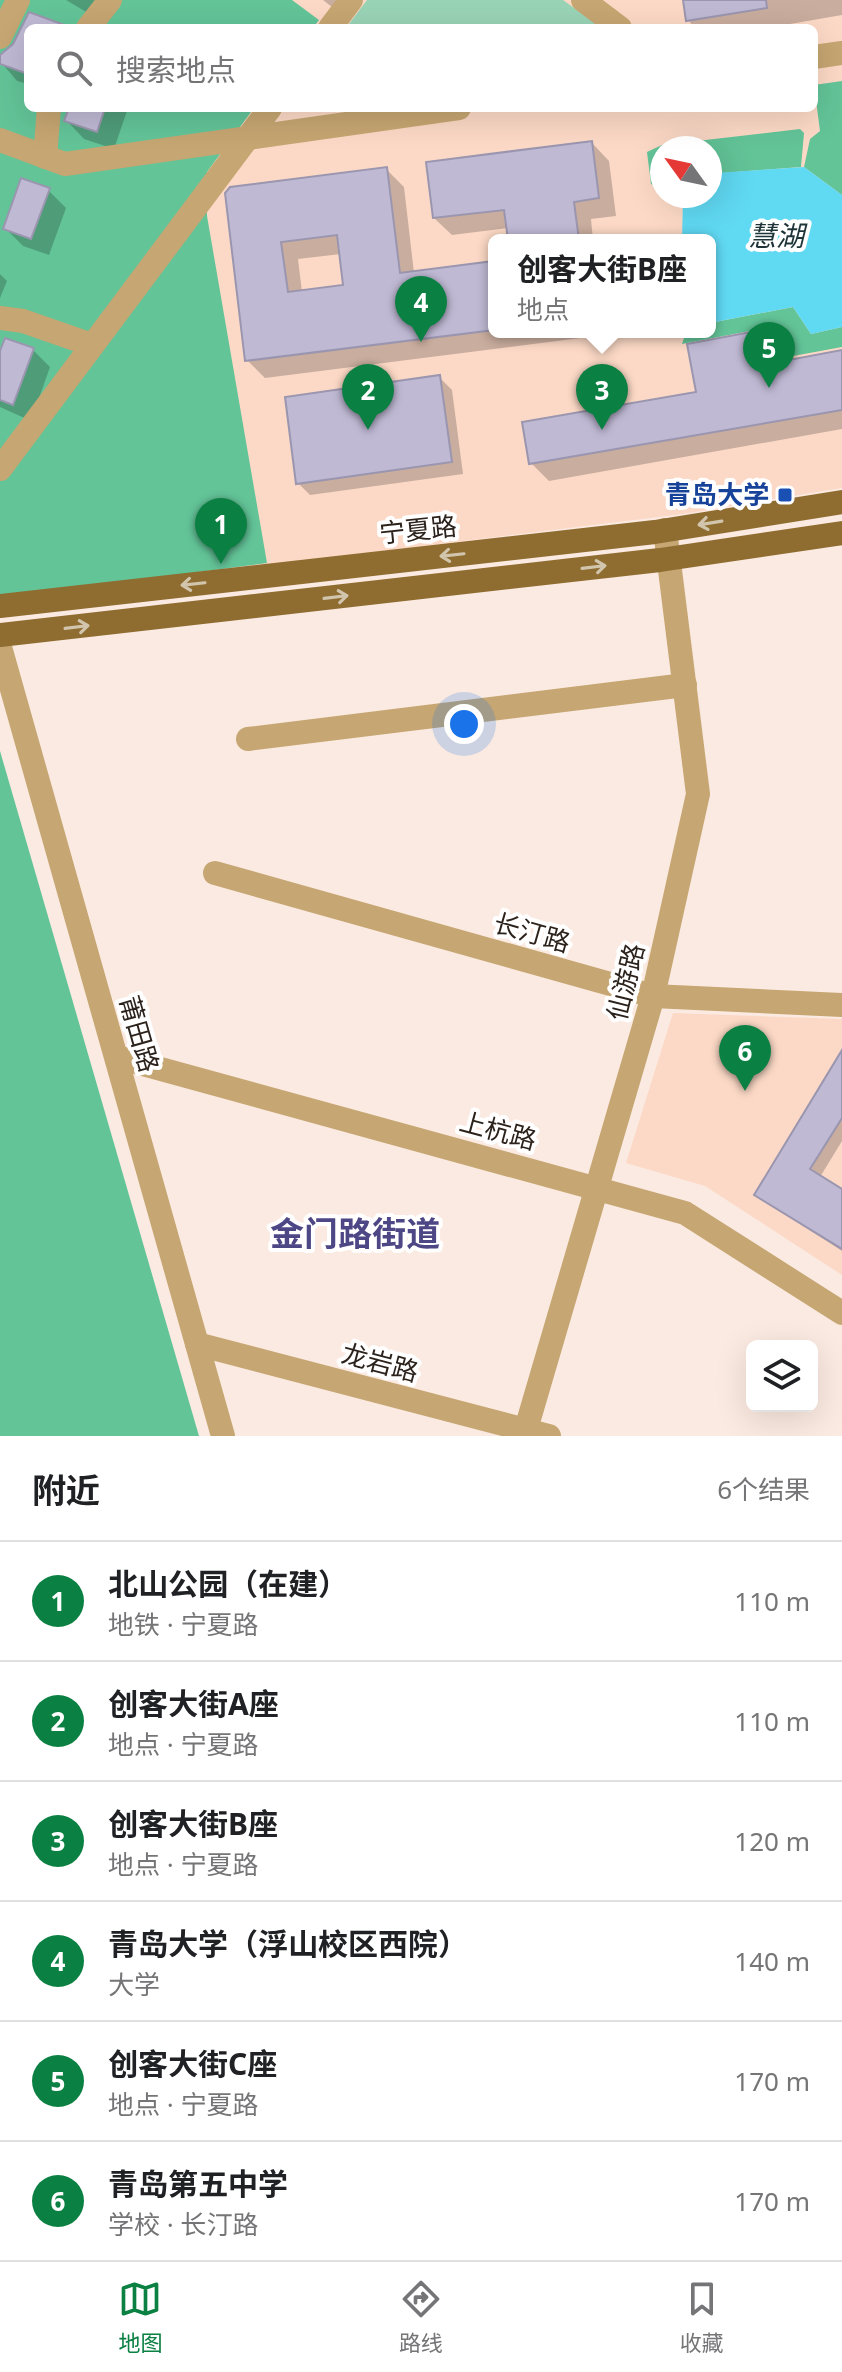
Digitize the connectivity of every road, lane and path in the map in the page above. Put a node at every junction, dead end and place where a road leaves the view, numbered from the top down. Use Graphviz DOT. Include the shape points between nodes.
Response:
graph roads {
  1 [pos="18,0"];
  2 [pos="110,0"];
  3 [pos="351,0"];
  4 [pos="583,0"];
  5 [pos="91,24"];
  6 [pos="333,24"];
  7 [pos="615,24"];
  8 [pos="0,37"];
  9 [pos="842,53"];
  10 [pos="818,56"];
  11 [pos="49,112"];
  12 [pos="267,112"];
  13 [pos="431,112"];
  14 [pos="247,138"];
  15 [pos="0,140"];
  16 [pos="45,157"];
  17 [pos="0,318"];
  18 [pos="92,345"];
  19 [pos="0,469"];
  20 [pos="842,502"];
  21 [pos="665,530"];
  22 [pos="842,533"];
  23 [pos="669,559"];
  24 [pos="0,606"];
  25 [pos="0,635"];
  26 [pos="0,647"];
  27 [pos="685,685"];
  28 [pos="248,739"];
  29 [pos="215,873"];
  30 [pos="653,996"];
  31 [pos="842,1005"];
  32 [pos="117,1057"];
  33 [pos="597,1186"];
  34 [pos="842,1313"];
  35 [pos="197,1344"];
  36 [pos="533,1434"];
  37 [pos="223,1436"];
  1 -- 8 [label="street"];
  2 -- 5 [label="street"];
  3 -- 6 [label="street"];
  4 -- 7 [label="street"];
  9 -- 10 [label="street"];
  11 -- 16 [label="street"];
  12 -- 14 [label="street"];
  13 -- 14 [label="street"];
  14 -- 16 [label="street" via="65,164"];
  14 -- 18 [label="street"];
  15 -- 16 [label="street"];
  17 -- 18 [label="street"];
  18 -- 19 [label="street"];
  20 -- 21 [label="main road, 宁夏路, one-way"];
  21 -- 23 [label="street, 仙游路"];
  21 -- 24 [label="main road, 宁夏路, one-way"];
  22 -- 23 [label="main road"];
  25 -- 23 [label="main road, one-way"];
  23 -- 27 [label="street, 仙游路"];
  26 -- 32 [label="street, 莆田路"];
  27 -- 28 [label="street"];
  27 -- 30 [label="street, 仙游路" via="698,794"];
  29 -- 30 [label="street, 长汀路"];
  30 -- 31 [label="street, 长汀路"];
  30 -- 33 [label="street, 仙游路"];
  32 -- 33 [label="street, 上杭路"];
  32 -- 35 [label="street, 莆田路"];
  33 -- 34 [label="street, 上杭路" via="685,1213"];
  33 -- 36 [label="street, 仙游路"];
  35 -- 36 [label="street, 龙岩路"];
  35 -- 37 [label="street, 莆田路"];
}
